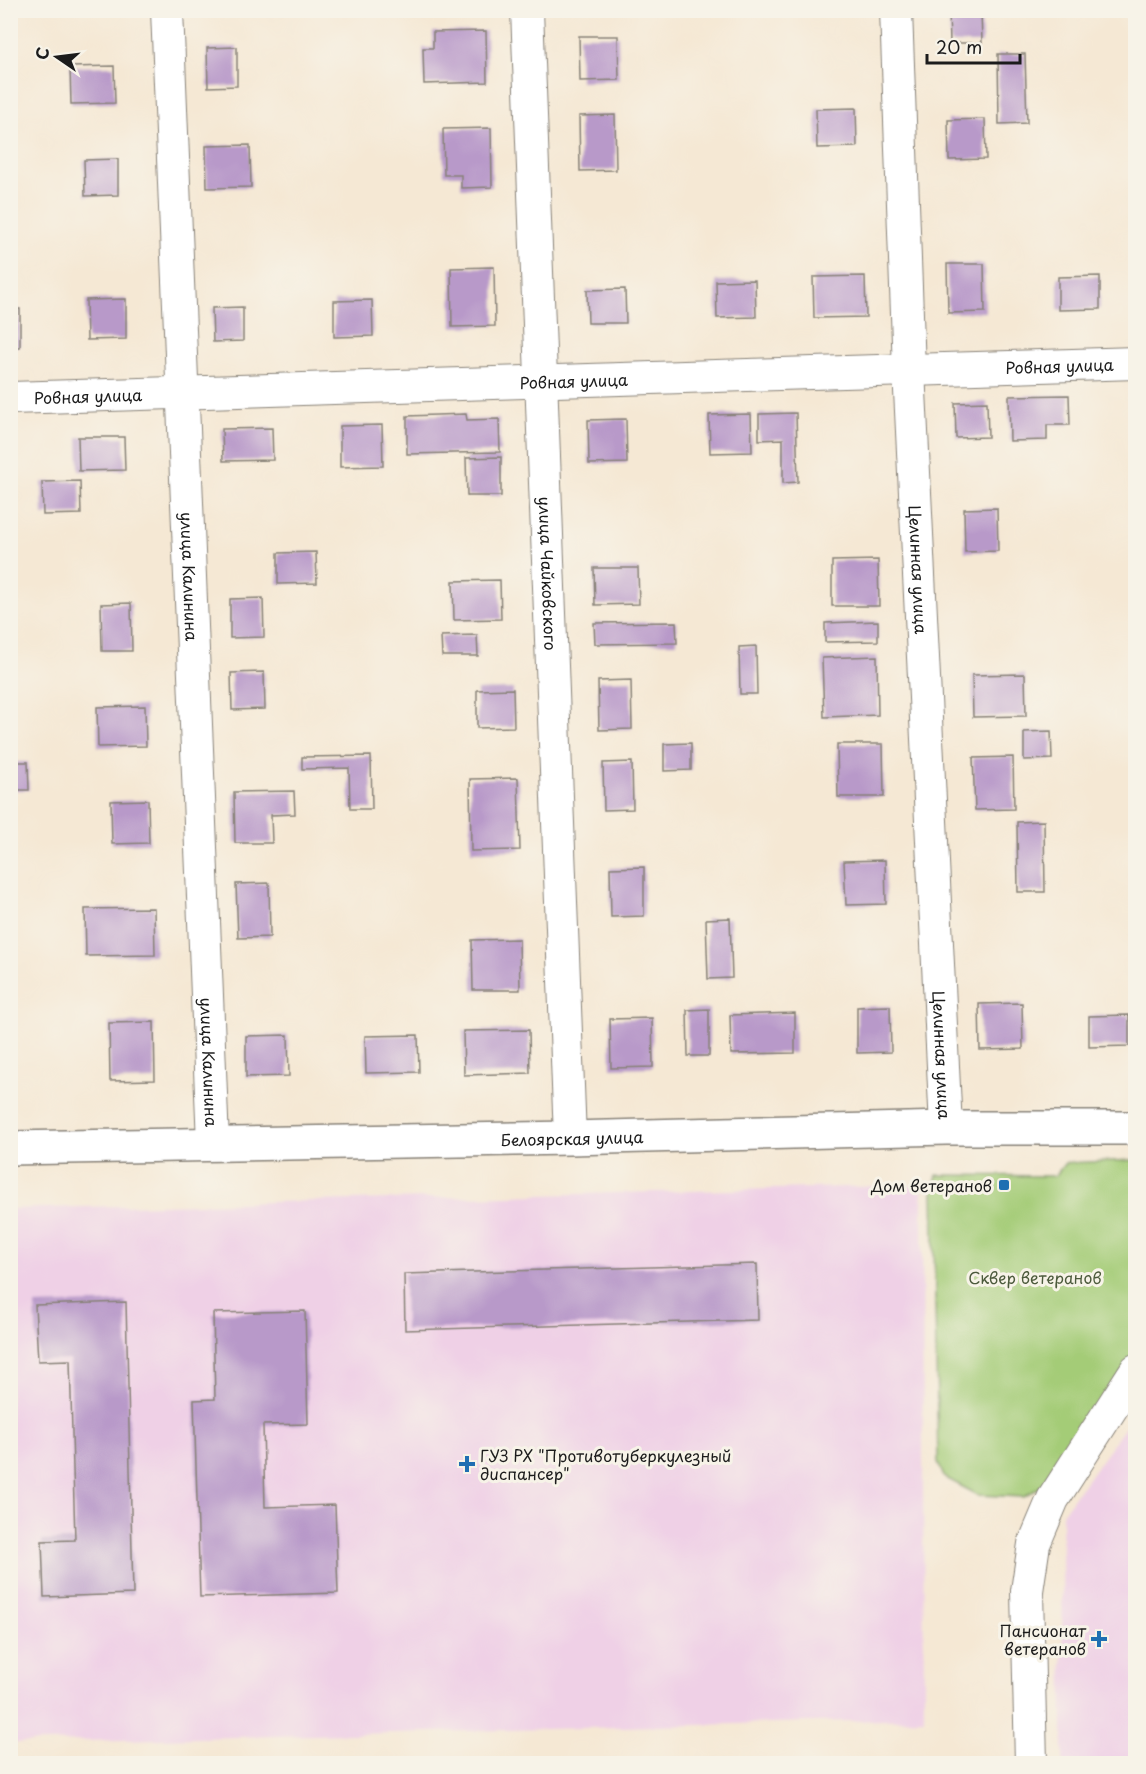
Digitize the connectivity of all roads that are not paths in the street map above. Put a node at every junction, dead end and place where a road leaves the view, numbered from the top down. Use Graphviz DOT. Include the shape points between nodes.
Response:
graph roads {
  1 [pos="167,10"];
  2 [pos="527,10"];
  3 [pos="896,10"];
  4 [pos="1136,363"];
  5 [pos="909,370"];
  6 [pos="541,382"];
  7 [pos="183,392"];
  8 [pos="10,398"];
  9 [pos="946,1128"];
  10 [pos="1136,1128"];
  11 [pos="570,1138"];
  12 [pos="213,1143"];
  13 [pos="10,1148"];
  14 [pos="1136,1370"];
  15 [pos="1030,1764"];
  1 -- 7 [label="street, улица Калинина"];
  2 -- 6 [label="street, улица Чайковского"];
  3 -- 5 [label="street, Целинная улица"];
  4 -- 5 [label="street, Ровная улица"];
  5 -- 6 [label="street, Ровная улица"];
  5 -- 9 [label="street, Целинная улица"];
  6 -- 7 [label="street, Ровная улица"];
  6 -- 11 [label="street, улица Чайковского"];
  7 -- 8 [label="street, Ровная улица"];
  7 -- 12 [label="street, улица Калинина"];
  9 -- 10 [label="street, Белоярская улица"];
  9 -- 11 [label="street, Белоярская улица"];
  11 -- 12 [label="street, Белоярская улица"];
  12 -- 13 [label="street, Белоярская улица"];
  14 -- 15 [label="street" via="1053,1499 1034,1544 1027,1591"];
}
